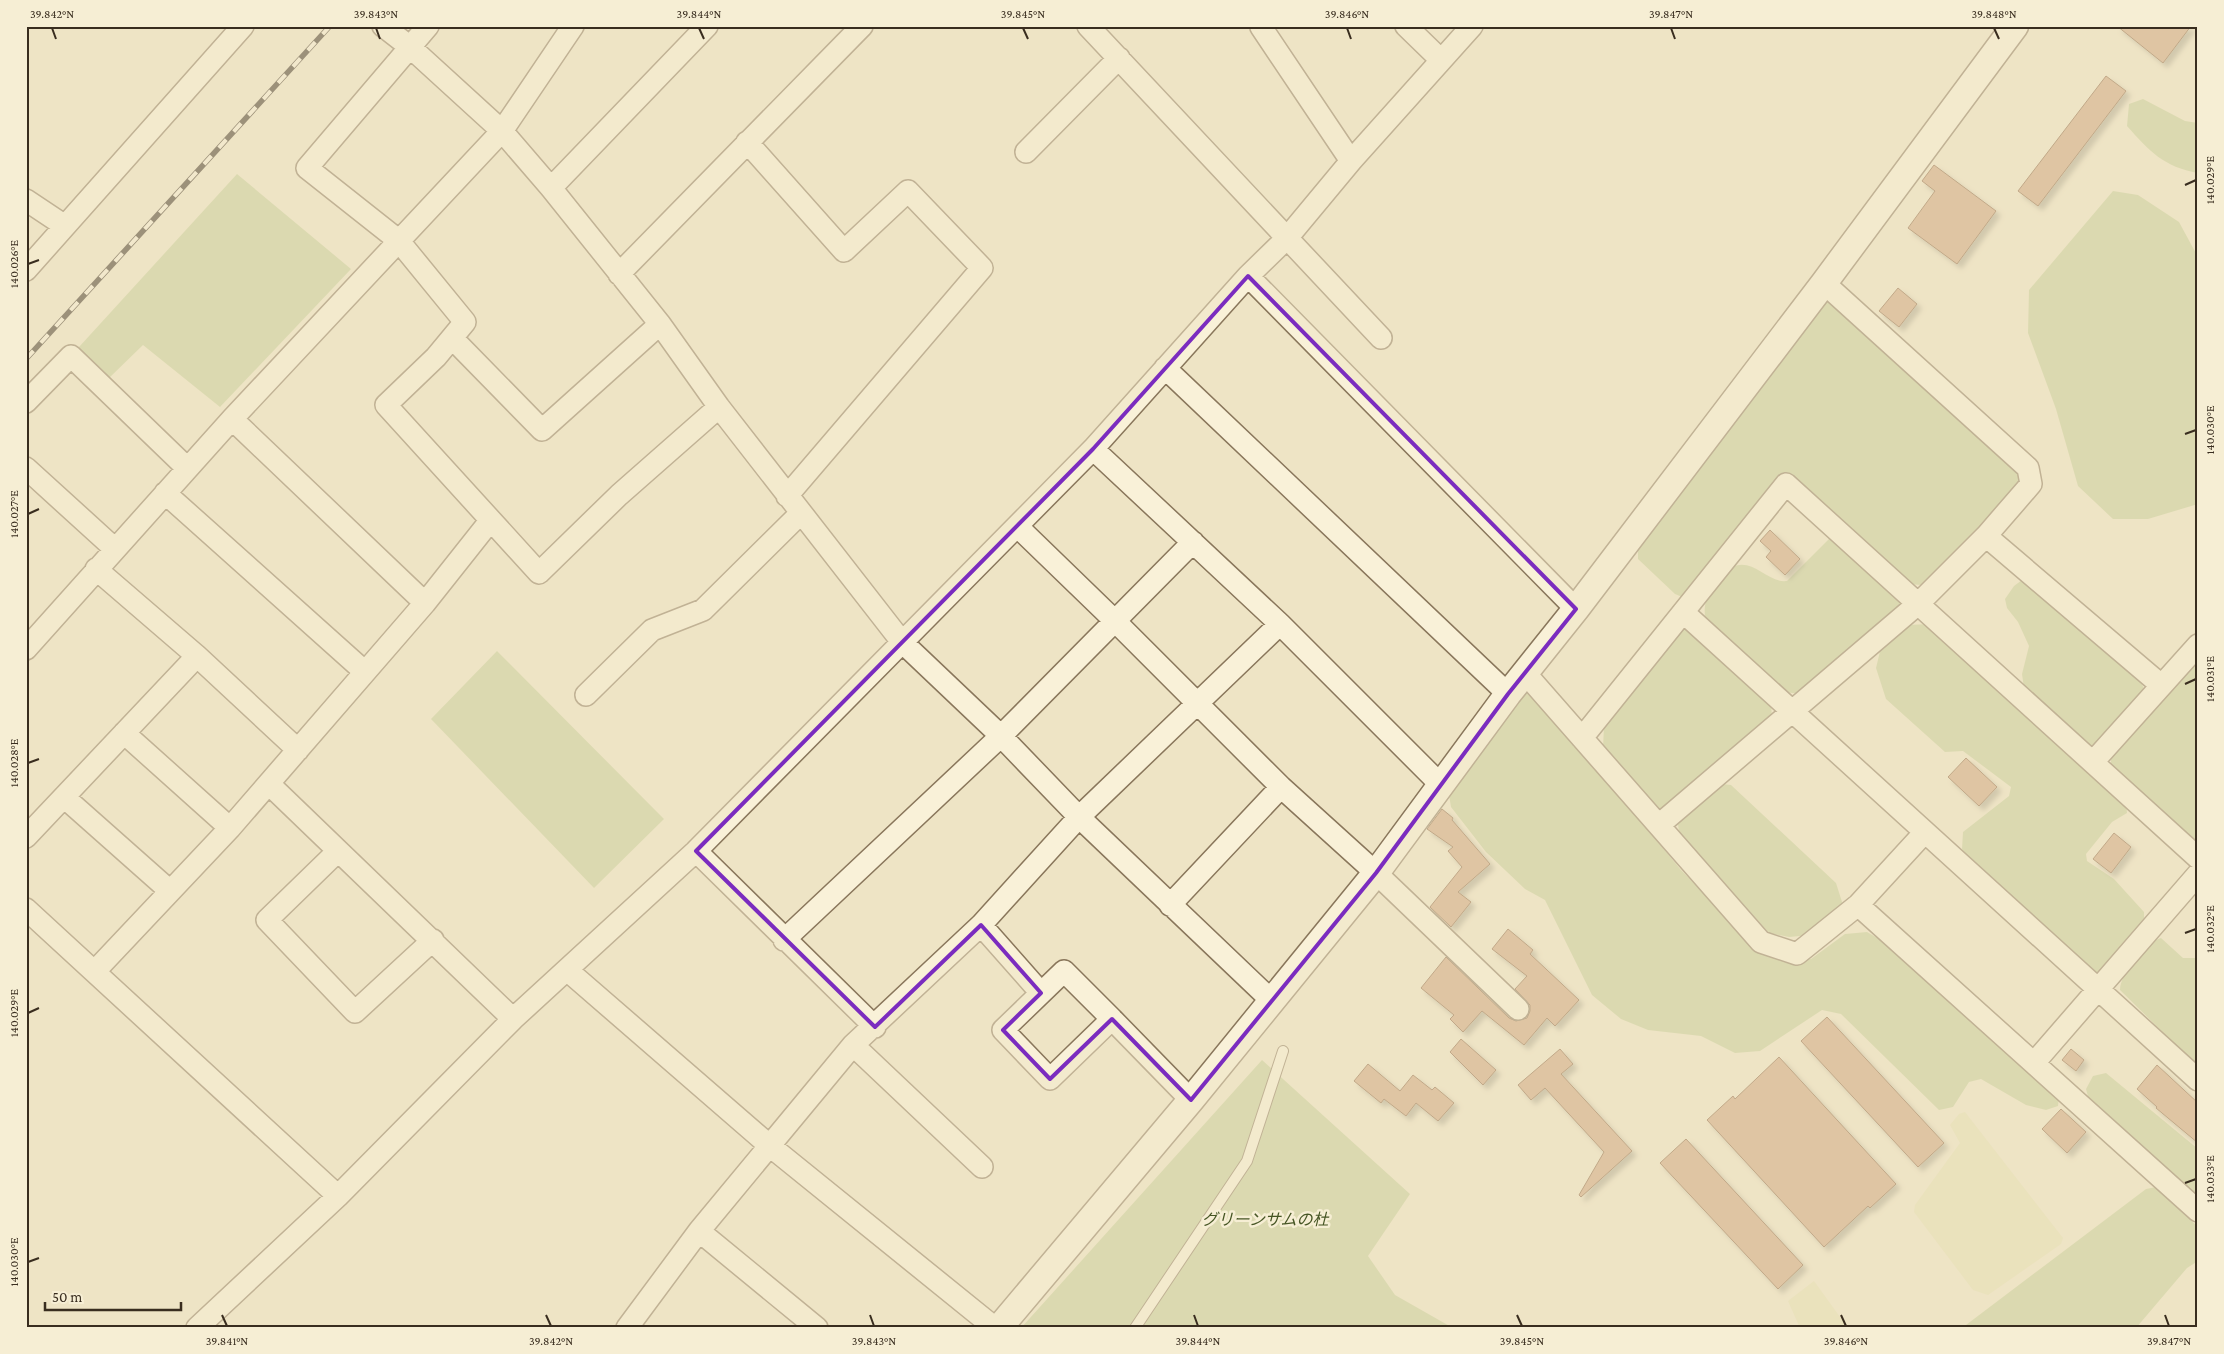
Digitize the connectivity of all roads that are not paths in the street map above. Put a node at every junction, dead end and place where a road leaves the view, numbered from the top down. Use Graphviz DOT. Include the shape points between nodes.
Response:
graph roads {
  1 [pos="243,26"];
  2 [pos="383,26"];
  3 [pos="428,26"];
  4 [pos="573,26"];
  5 [pos="707,26"];
  6 [pos="862,26"];
  7 [pos="1088,26"];
  8 [pos="1406,26"];
  9 [pos="1472,26"];
  10 [pos="2015,26"];
  11 [pos="1261,27"];
  12 [pos="410,47"];
  13 [pos="1119,58"];
  14 [pos="1441,60"];
  15 [pos="502,131"];
  16 [pos="747,142"];
  17 [pos="1026,152"];
  18 [pos="1352,161"];
  19 [pos="551,188"];
  20 [pos="26,200"];
  21 [pos="65,226"];
  22 [pos="1287,238"];
  23 [pos="398,240"];
  24 [pos="26,270"];
  25 [pos="619,274"];
  26 [pos="1248,276"];
  27 [pos="1824,284"];
  28 [pos="660,324"];
  29 [pos="452,338"];
  30 [pos="1381,338"];
  31 [pos="1165,368"];
  32 [pos="26,402"];
  33 [pos="719,407"];
  34 [pos="232,419"];
  35 [pos="1092,449"];
  36 [pos="26,468"];
  37 [pos="187,468"];
  38 [pos="165,493"];
  39 [pos="787,496"];
  40 [pos="801,513"];
  41 [pos="490,521"];
  42 [pos="1017,526"];
  43 [pos="1986,536"];
  44 [pos="1193,542"];
  45 [pos="115,548"];
  46 [pos="96,570"];
  47 [pos="1919,602"];
  48 [pos="424,603"];
  49 [pos="1576,609"];
  50 [pos="1683,612"];
  51 [pos="1114,620"];
  52 [pos="1280,624"];
  53 [pos="902,642"];
  54 [pos="2198,645"];
  55 [pos="26,648"];
  56 [pos="197,656"];
  57 [pos="365,672"];
  58 [pos="1525,672"];
  59 [pos="2160,685"];
  60 [pos="1508,694"];
  61 [pos="586,695"];
  62 [pos="1198,704"];
  63 [pos="1792,711"];
  64 [pos="124,733"];
  65 [pos="1001,736"];
  66 [pos="1582,738"];
  67 [pos="298,750"];
  68 [pos="2093,762"];
  69 [pos="269,784"];
  70 [pos="1440,785"];
  71 [pos="1281,787"];
  72 [pos="64,797"];
  73 [pos="1079,818"];
  74 [pos="1659,825"];
  75 [pos="230,828"];
  76 [pos="1925,832"];
  77 [pos="26,837"];
  78 [pos="696,851"];
  79 [pos="338,852"];
  80 [pos="2198,858"];
  81 [pos="1376,873"];
  82 [pos="2198,874"];
  83 [pos="170,891"];
  84 [pos="1858,904"];
  85 [pos="1170,905"];
  86 [pos="26,909"];
  87 [pos="981,925"];
  88 [pos="433,940"];
  89 [pos="784,940"];
  90 [pos="567,970"];
  91 [pos="95,971"];
  92 [pos="2098,988"];
  93 [pos="1041,993"];
  94 [pos="1272,1001"];
  95 [pos="1518,1009"];
  96 [pos="513,1019"];
  97 [pos="1112,1020"];
  98 [pos="874,1027"];
  99 [pos="853,1045"];
  100 [pos="1283,1052"];
  101 [pos="2034,1063"];
  102 [pos="2198,1080"];
  103 [pos="1191,1100"];
  104 [pos="770,1146"];
  105 [pos="982,1167"];
  106 [pos="338,1196"];
  107 [pos="2198,1211"];
  108 [pos="698,1231"];
  109 [pos="629,1327"];
  110 [pos="197,1328"];
  111 [pos="817,1328"];
  112 [pos="995,1328"];
  113 [pos="999,1328"];
  114 [pos="1135,1328"];
  1 -- 21 [label="street"];
  2 -- 12 [label="street"];
  3 -- 12 [label="street"];
  4 -- 15 [label="street"];
  5 -- 19 [label="street"];
  6 -- 16 [label="street"];
  7 -- 13 [label="street"];
  8 -- 14 [label="street"];
  9 -- 14 [label="street"];
  10 -- 27 [label="street"];
  11 -- 18 [label="street"];
  12 -- 15 [label="street"];
  12 -- 23 [label="street" via="307,168"];
  13 -- 17 [label="street"];
  13 -- 22 [label="street"];
  14 -- 18 [label="street"];
  15 -- 19 [label="street"];
  15 -- 23 [label="street"];
  16 -- 25 [label="street"];
  16 -- 39 [label="street" via="844,251 908,191 982,268"];
  18 -- 22 [label="street"];
  19 -- 25 [label="street"];
  20 -- 21 [label="street"];
  21 -- 24 [label="street"];
  22 -- 26 [label="street"];
  22 -- 30 [label="street"];
  23 -- 29 [label="street" via="465,322"];
  23 -- 34 [label="street"];
  25 -- 28 [label="street"];
  26 -- 31 [label="street"];
  26 -- 49 [label="street"];
  27 -- 43 [label="street" via="2028,468 2031,484"];
  27 -- 49 [label="street"];
  28 -- 29 [label="street" via="542,430"];
  28 -- 33 [label="street"];
  29 -- 41 [label="street" via="386,405"];
  31 -- 35 [label="street"];
  31 -- 60 [label="street"];
  32 -- 37 [label="street" via="71,356"];
  33 -- 39 [label="street"];
  33 -- 41 [label="street" via="619,495 539,573"];
  34 -- 37 [label="street"];
  34 -- 48 [label="street"];
  35 -- 42 [label="street"];
  35 -- 44 [label="street"];
  36 -- 45 [label="street"];
  37 -- 38 [label="street"];
  38 -- 45 [label="street"];
  38 -- 57 [label="street"];
  39 -- 40 [label="street"];
  40 -- 53 [label="street"];
  40 -- 61 [label="street" via="703,610 652,630"];
  41 -- 48 [label="street"];
  42 -- 51 [label="street"];
  42 -- 53 [label="street"];
  43 -- 47 [label="street"];
  43 -- 59 [label="street"];
  44 -- 51 [label="street"];
  44 -- 52 [label="street"];
  45 -- 46 [label="street"];
  46 -- 55 [label="street"];
  46 -- 56 [label="street"];
  47 -- 50 [label="street" via="1786,484"];
  47 -- 63 [label="street"];
  47 -- 68 [label="street"];
  48 -- 57 [label="street"];
  49 -- 58 [label="street"];
  50 -- 63 [label="street"];
  50 -- 66 [label="street"];
  51 -- 62 [label="street"];
  51 -- 65 [label="street"];
  52 -- 62 [label="street"];
  52 -- 70 [label="street"];
  53 -- 65 [label="street"];
  53 -- 78 [label="street"];
  54 -- 59 [label="street"];
  56 -- 64 [label="street"];
  56 -- 67 [label="street"];
  57 -- 67 [label="street"];
  58 -- 60 [label="street"];
  58 -- 66 [label="street"];
  59 -- 68 [label="street"];
  60 -- 70 [label="street"];
  62 -- 71 [label="street"];
  62 -- 73 [label="street"];
  63 -- 74 [label="street"];
  63 -- 76 [label="street"];
  64 -- 72 [label="street"];
  64 -- 75 [label="street"];
  65 -- 73 [label="street"];
  65 -- 89 [label="street"];
  66 -- 74 [label="street"];
  67 -- 69 [label="street"];
  68 -- 80 [label="street"];
  69 -- 75 [label="street"];
  69 -- 79 [label="street"];
  70 -- 81 [label="street"];
  71 -- 81 [label="street"];
  71 -- 85 [label="street"];
  72 -- 77 [label="street"];
  72 -- 83 [label="street"];
  73 -- 85 [label="street"];
  73 -- 87 [label="street"];
  74 -- 84 [label="street" via="1761,942 1797,954"];
  75 -- 83 [label="street"];
  76 -- 84 [label="street"];
  76 -- 92 [label="street"];
  78 -- 89 [label="street"];
  78 -- 90 [label="street"];
  79 -- 88 [label="street"];
  79 -- 88 [label="street" via="267,920 355,1012"];
  81 -- 94 [label="street"];
  81 -- 95 [label="street"];
  82 -- 92 [label="street"];
  83 -- 91 [label="street"];
  84 -- 101 [label="street"];
  85 -- 94 [label="street"];
  86 -- 91 [label="street"];
  87 -- 93 [label="street"];
  87 -- 98 [label="street"];
  88 -- 96 [label="street"];
  89 -- 98 [label="street"];
  90 -- 96 [label="street"];
  90 -- 104 [label="street"];
  91 -- 106 [label="street"];
  92 -- 101 [label="street"];
  92 -- 102 [label="street"];
  93 -- 97 [label="street" via="1064,971"];
  93 -- 97 [label="street" via="1003,1030 1050,1079"];
  94 -- 103 [label="street"];
  96 -- 106 [label="street"];
  97 -- 103 [label="street"];
  98 -- 99 [label="street"];
  99 -- 104 [label="street"];
  99 -- 105 [label="street"];
  100 -- 114 [label="lane" via="1247,1161"];
  101 -- 107 [label="street"];
  103 -- 113 [label="street"];
  104 -- 108 [label="street"];
  104 -- 112 [label="street"];
  106 -- 110 [label="street"];
  108 -- 109 [label="street"];
  108 -- 111 [label="street"];
}
